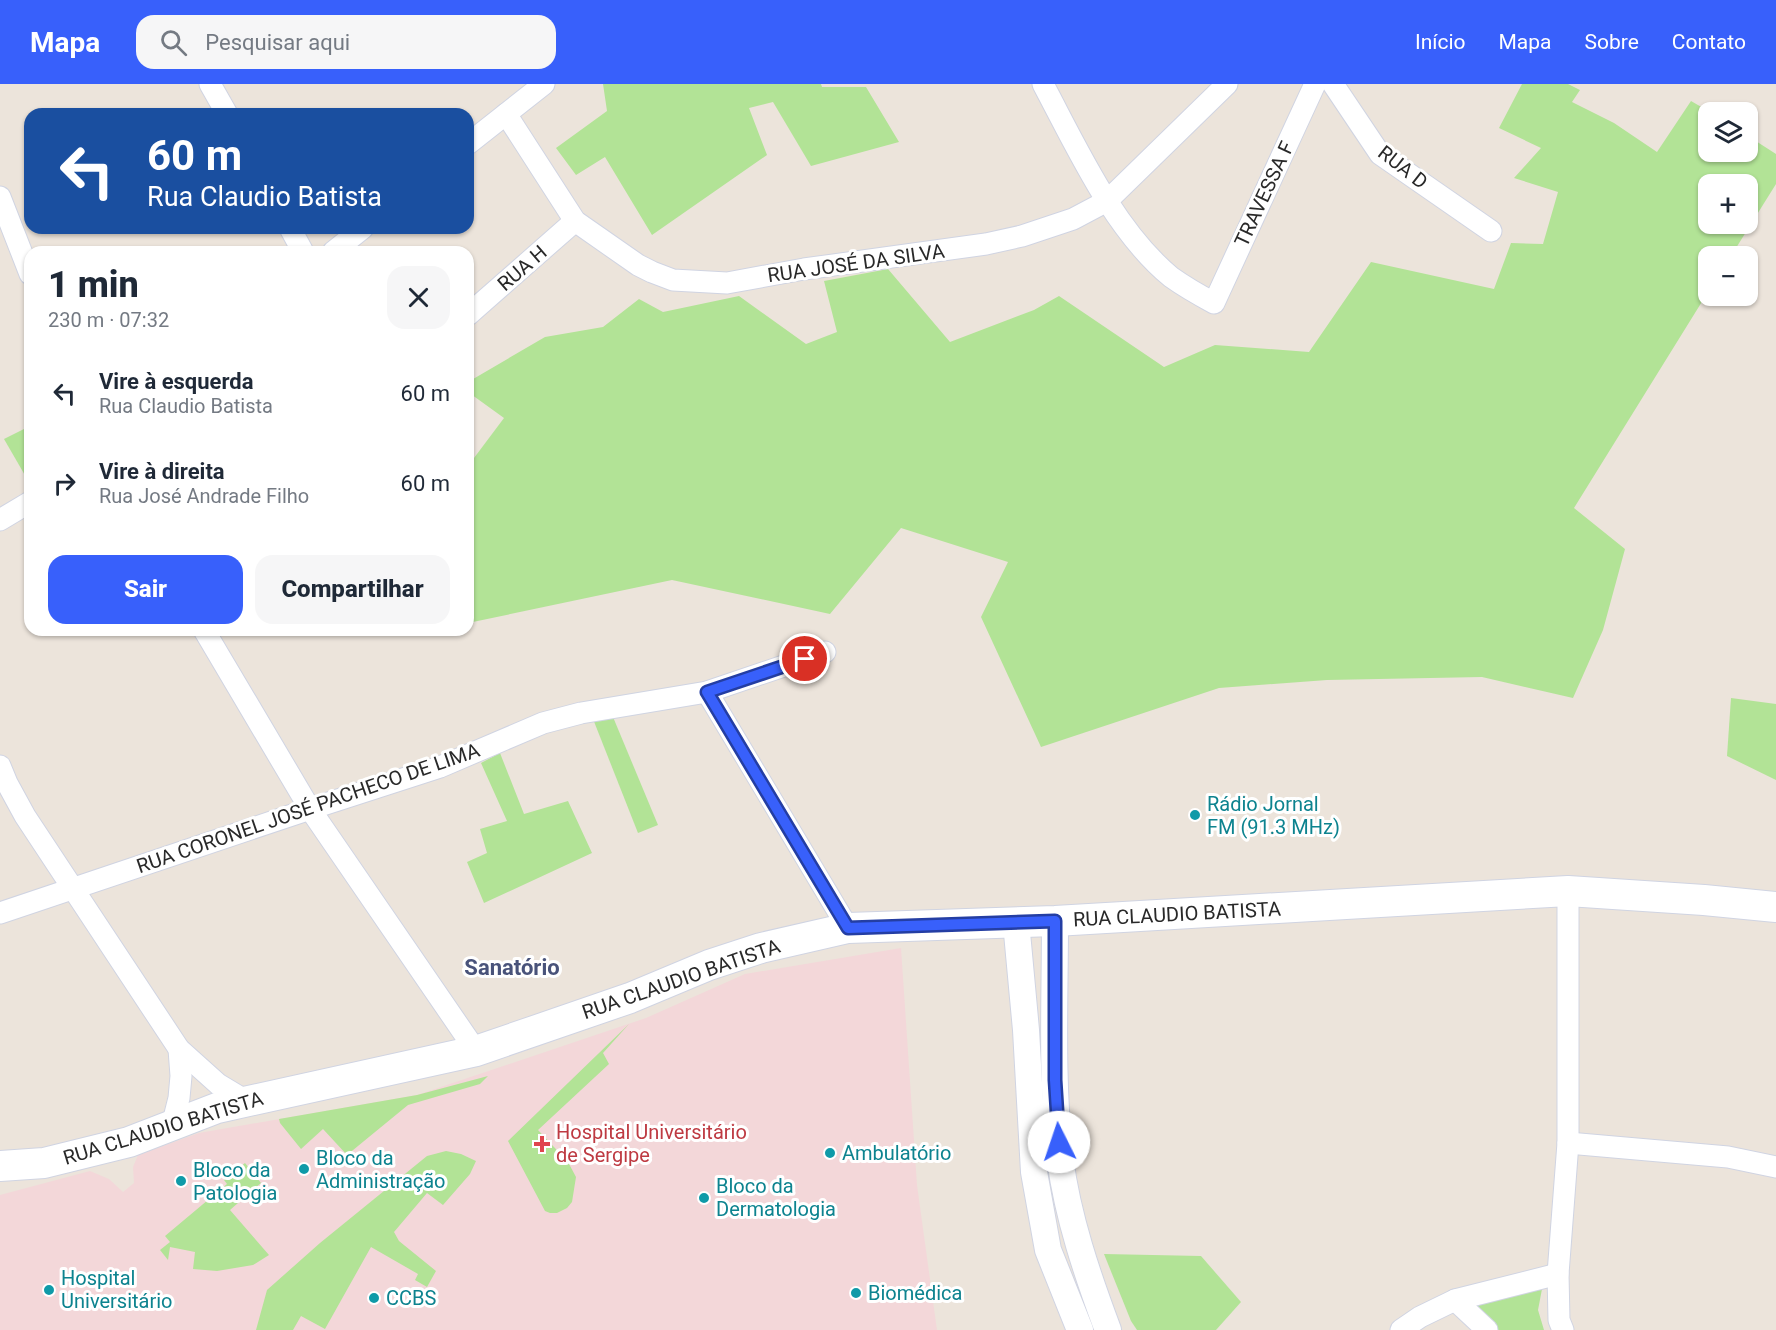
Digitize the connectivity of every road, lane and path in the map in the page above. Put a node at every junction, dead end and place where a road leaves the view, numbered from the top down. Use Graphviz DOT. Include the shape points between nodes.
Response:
graph roads {
  1 [pos="544,84"];
  2 [pos="1042,84"];
  3 [pos="1227,84"];
  4 [pos="1315,84"];
  5 [pos="1333,84"];
  6 [pos="213,85"];
  7 [pos="224,108"];
  8 [pos="506,114"];
  9 [pos="474,139"];
  10 [pos="0,196"];
  11 [pos="1107,201"];
  12 [pos="575,221"];
  13 [pos="1491,231"];
  14 [pos="356,234"];
  15 [pos="340,246"];
  16 [pos="24,258"];
  17 [pos="474,310"];
  18 [pos="24,506"];
  19 [pos="0,520"];
  20 [pos="208,636"];
  21 [pos="825,652"];
  22 [pos="707,692"];
  23 [pos="0,766"];
  24 [pos="310,809"];
  25 [pos="72,890"];
  26 [pos="1568,891"];
  27 [pos="1776,907"];
  28 [pos="0,913"];
  29 [pos="1055,921"];
  30 [pos="1016,922"];
  31 [pos="848,928"];
  32 [pos="179,1049"];
  33 [pos="476,1051"];
  34 [pos="248,1101"];
  35 [pos="172,1126"];
  36 [pos="1568,1143"];
  37 [pos="0,1166"];
  38 [pos="1776,1167"];
  39 [pos="1558,1274"];
  40 [pos="1455,1300"];
  41 [pos="1080,1330"];
  42 [pos="1108,1330"];
  43 [pos="1401,1330"];
  44 [pos="1487,1330"];
  45 [pos="1563,1330"];
  1 -- 8 [label="street"];
  2 -- 11 [label="street"];
  3 -- 11 [label="street, RUA JOSÉ DA SILVA"];
  4 -- 11 [label="street, TRAVESSA F" via="1214,303 1188,289 1155,261"];
  5 -- 13 [label="street, RUA D" via="1380,154"];
  6 -- 7 [label="street"];
  8 -- 9 [label="street"];
  8 -- 12 [label="street, RUA JOSÉ DA SILVA"];
  10 -- 16 [label="street"];
  11 -- 12 [label="street, RUA JOSÉ DA SILVA" via="1052,227 986,244 727,283 673,280 652,272"];
  12 -- 17 [label="street, RUA H"];
  14 -- 15 [label="street"];
  18 -- 19 [label="street"];
  20 -- 24 [label="street"];
  21 -- 22 [label="street, RUA CORONEL JOSÉ PACHECO DE LIMA"];
  22 -- 24 [label="street, RUA CORONEL JOSÉ PACHECO DE LIMA" via="563,717 440,767"];
  22 -- 31 [label="street"];
  23 -- 25 [label="street" via="25,816"];
  24 -- 25 [label="street, RUA CORONEL JOSÉ PACHECO DE LIMA"];
  24 -- 33 [label="street"];
  25 -- 28 [label="street, RUA CORONEL JOSÉ PACHECO DE LIMA"];
  25 -- 32 [label="street"];
  26 -- 27 [label="main road, RUA CLAUDIO BATISTA"];
  26 -- 29 [label="main road, RUA CLAUDIO BATISTA"];
  26 -- 36 [label="street"];
  29 -- 30 [label="main road, RUA CLAUDIO BATISTA"];
  29 -- 42 [label="street" via="1055,1080 1060,1161 1073,1228"];
  30 -- 31 [label="main road, RUA CLAUDIO BATISTA"];
  30 -- 41 [label="street" via="1034,1173 1048,1250"];
  31 -- 33 [label="main road, RUA CLAUDIO BATISTA" via="761,948 709,965 630,998"];
  32 -- 34 [label="street" via="218,1084"];
  32 -- 35 [label="street" via="182,1076"];
  33 -- 34 [label="main road, RUA CLAUDIO BATISTA"];
  34 -- 35 [label="main road, RUA CLAUDIO BATISTA" via="217,1108"];
  35 -- 37 [label="main road, RUA CLAUDIO BATISTA" via="129,1142 44,1163"];
  36 -- 38 [label="street" via="1728,1157"];
  36 -- 39 [label="street"];
  39 -- 40 [label="street"];
  39 -- 45 [label="street" via="1559,1320"];
  40 -- 43 [label="street"];
  40 -- 44 [label="street"];
}
